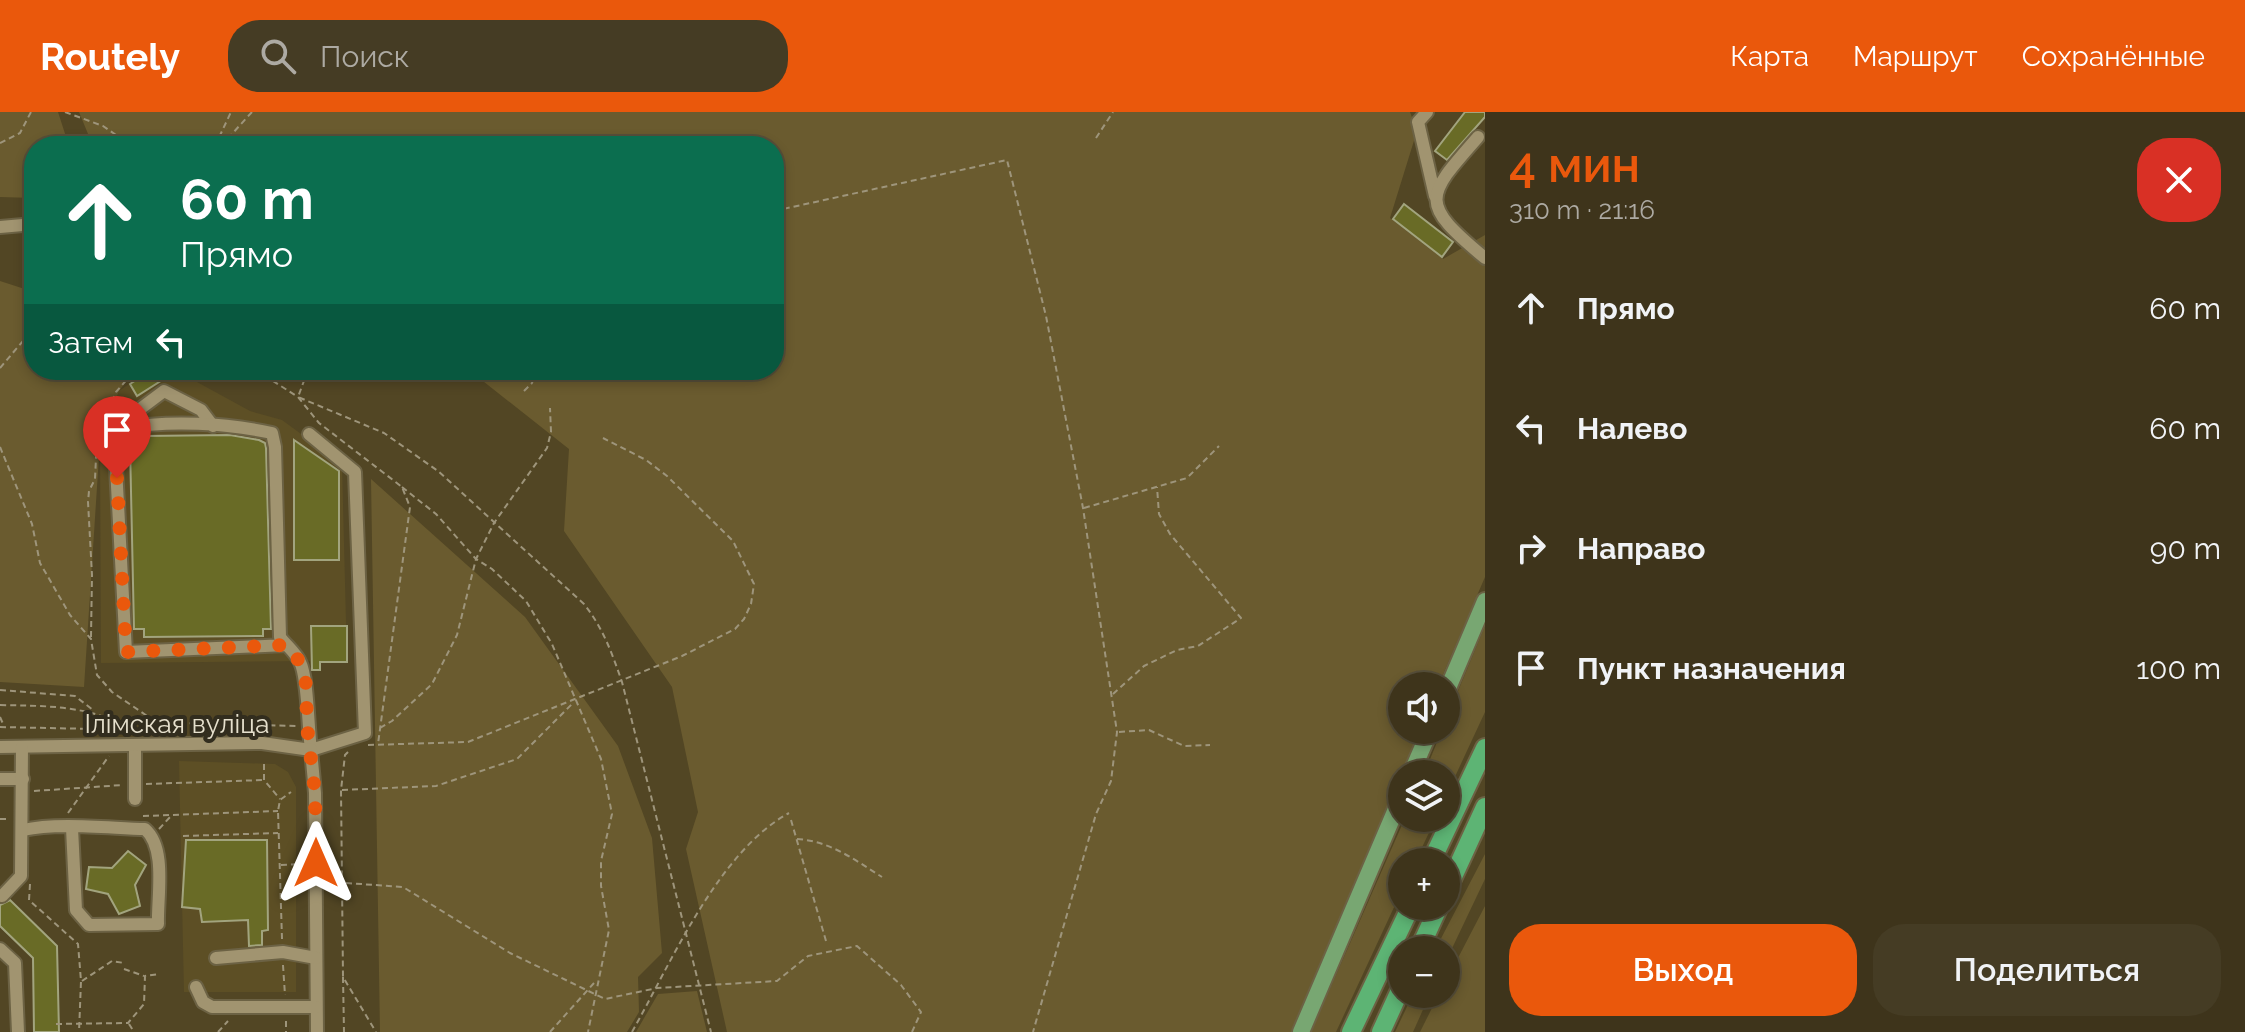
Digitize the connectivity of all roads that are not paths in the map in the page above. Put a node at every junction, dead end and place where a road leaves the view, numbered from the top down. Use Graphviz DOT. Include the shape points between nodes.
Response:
graph roads {
  1 [pos="1427,112"];
  2 [pos="1478,137"];
  3 [pos="1435,196"];
  4 [pos="24,225"];
  5 [pos="0,227"];
  6 [pos="1485,258"];
  7 [pos="213,426"];
  8 [pos="123,428"];
  9 [pos="309,434"];
  10 [pos="1485,601"];
  11 [pos="286,645"];
  12 [pos="1455,672"];
  13 [pos="135,745"];
  14 [pos="0,747"];
  15 [pos="22,747"];
  16 [pos="1485,748"];
  17 [pos="311,750"];
  18 [pos="0,779"];
  19 [pos="23,779"];
  20 [pos="135,799"];
  21 [pos="1485,807"];
  22 [pos="68,823"];
  23 [pos="1388,828"];
  24 [pos="23,830"];
  25 [pos="1438,848"];
  26 [pos="1460,861"];
  27 [pos="2,896"];
  28 [pos="1404,920"];
  29 [pos="0,949"];
  30 [pos="216,958"];
  31 [pos="316,958"];
  32 [pos="196,987"];
  33 [pos="316,1007"];
  34 [pos="1392,1008"];
  35 [pos="18,1032"];
  36 [pos="317,1032"];
  37 [pos="1301,1032"];
  38 [pos="1351,1032"];
  39 [pos="1381,1032"];
  1 -- 3 [label="street" via="1418,122"];
  2 -- 3 [label="street" via="1442,178"];
  3 -- 6 [label="street" via="1439,213"];
  4 -- 5 [label="street"];
  7 -- 8 [label="street" via="152,423"];
  7 -- 8 [label="street" via="201,410 164,391"];
  7 -- 11 [label="street" via="272,433 280,637"];
  8 -- 11 [label="street" via="115,449 126,652"];
  9 -- 17 [label="street" via="355,472 365,733"];
  10 -- 12 [label="main road"];
  11 -- 17 [label="street" via="300,662 306,684"];
  13 -- 15 [label="street, Ілімская вуліца"];
  13 -- 17 [label="street, Ілімская вуліца" via="262,743"];
  13 -- 20 [label="street"];
  14 -- 15 [label="street, Ілімская вуліца"];
  15 -- 19 [label="street"];
  16 -- 25 [label="highway"];
  17 -- 31 [label="street"];
  18 -- 19 [label="street"];
  19 -- 24 [label="street"];
  21 -- 26 [label="highway"];
  22 -- 22 [label="street" via="145,829 153,836 158,924 89,925 76,910"];
  22 -- 24 [label="street"];
  23 -- 37 [label="main road"];
  24 -- 27 [label="street" via="21,876"];
  28 -- 38 [label="highway"];
  29 -- 35 [label="street" via="15,963"];
  30 -- 31 [label="street" via="283,952"];
  31 -- 33 [label="street"];
  32 -- 33 [label="street" via="212,1007"];
  33 -- 36 [label="street"];
  34 -- 39 [label="highway"];
}
